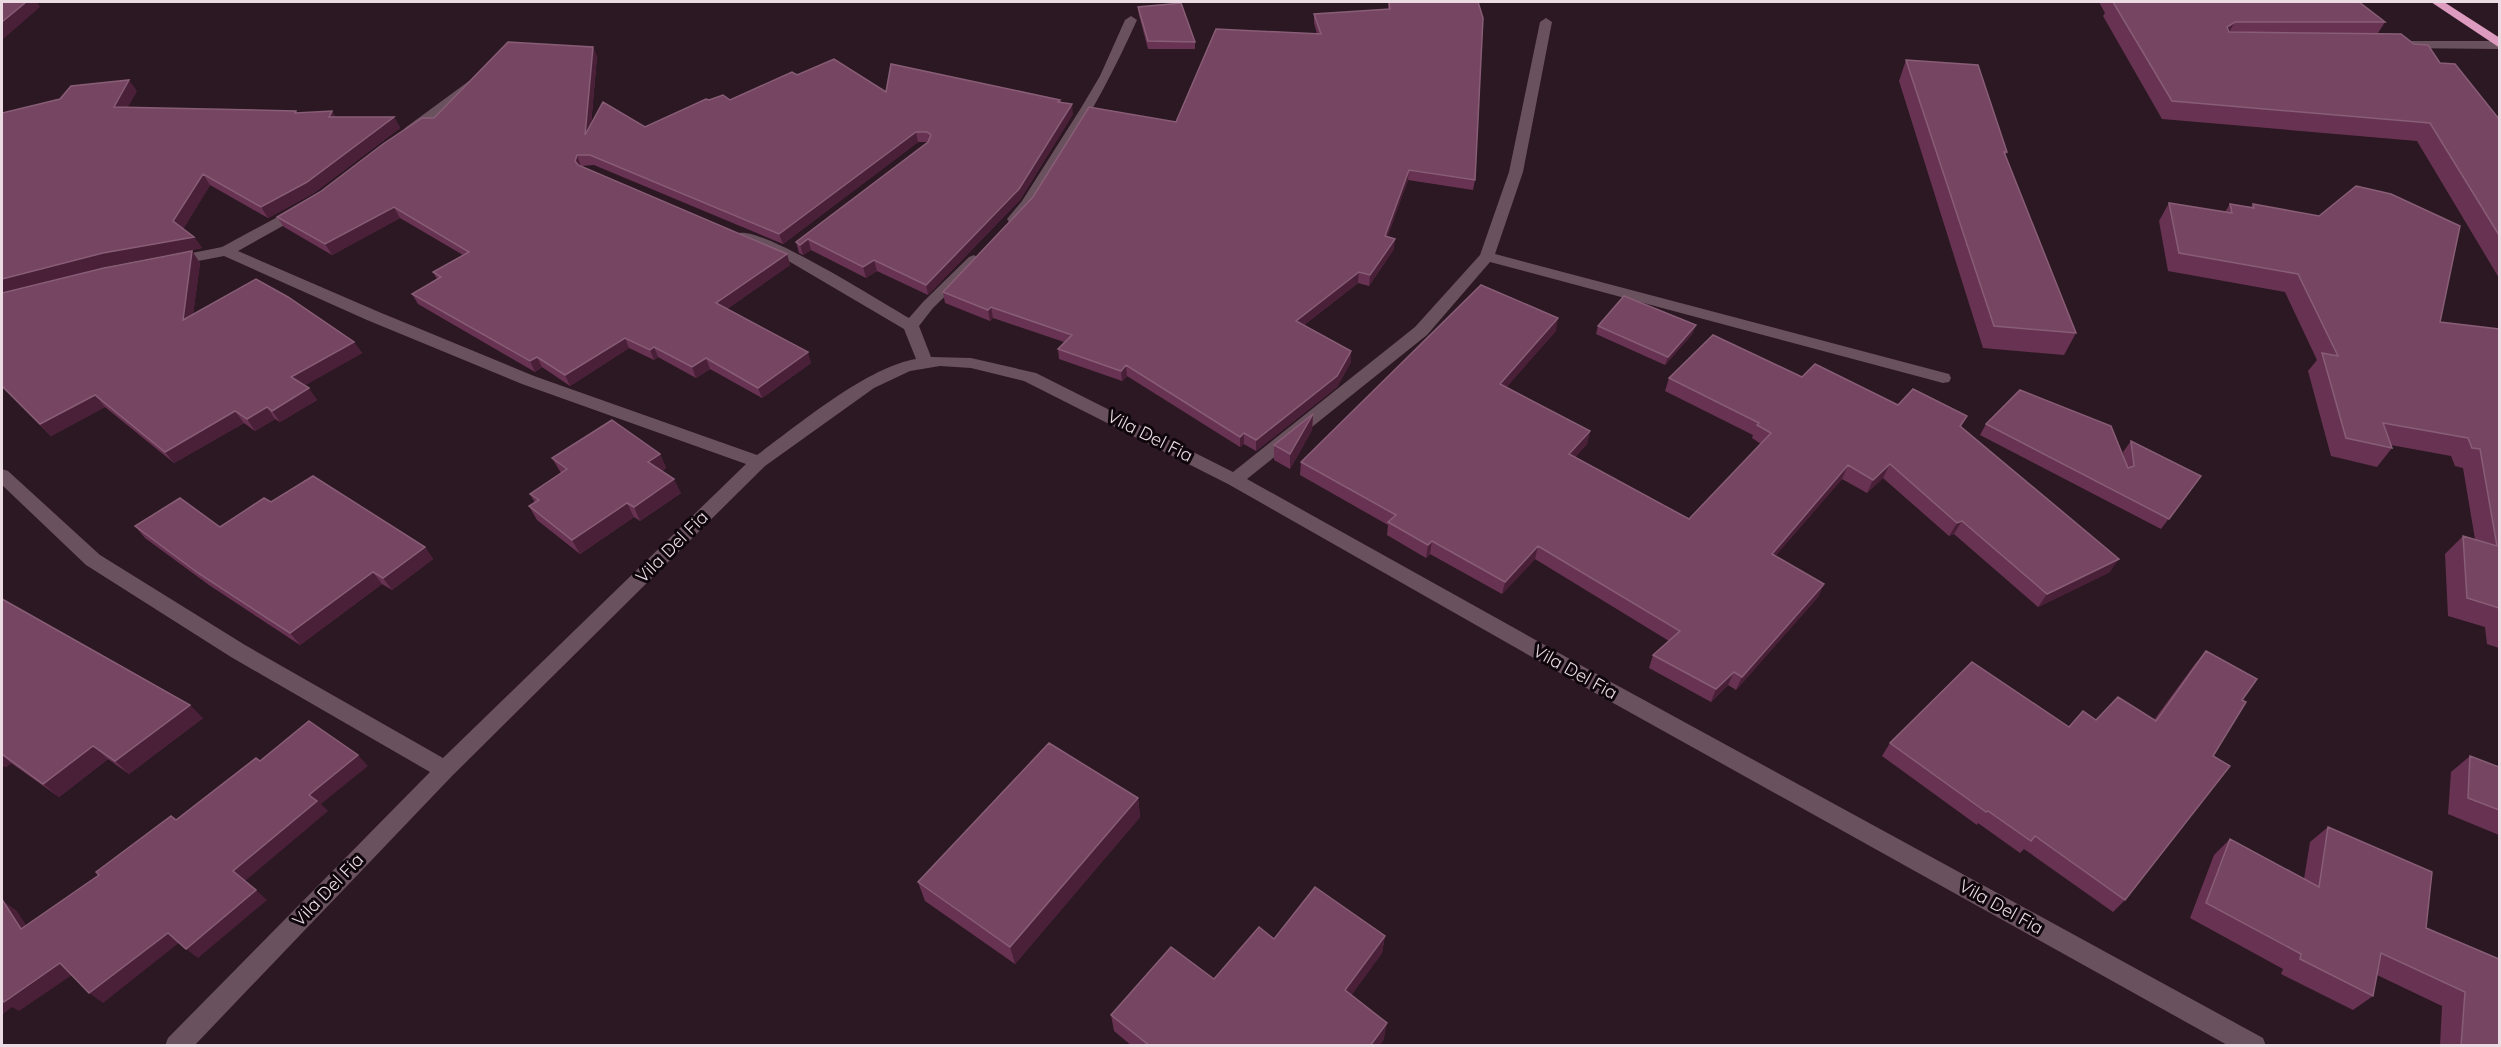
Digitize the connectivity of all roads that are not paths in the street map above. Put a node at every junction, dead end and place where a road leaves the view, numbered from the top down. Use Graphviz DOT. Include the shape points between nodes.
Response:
graph roads {
  1 [pos="2437,2"];
  2 [pos="1131,20"];
  3 [pos="1546,22"];
  4 [pos="2499,44"];
  5 [pos="2392,45"];
  6 [pos="478,77"];
  7 [pos="400,137"];
  8 [pos="311,204"];
  9 [pos="1005,228"];
  10 [pos="730,230"];
  11 [pos="226,251"];
  12 [pos="983,251"];
  13 [pos="1487,256"];
  14 [pos="158,264"];
  15 [pos="911,326"];
  16 [pos="925,362"];
  17 [pos="1943,378"];
  18 [pos="759,462"];
  19 [pos="2,474"];
  20 [pos="1234,480"];
  21 [pos="445,770"];
  22 [pos="177,1046"];
  23 [pos="2254,1046"];
  1 -- 4 [label="highway"];
  2 -- 9 [label="street" via="1088,108 1028,203"];
  3 -- 13 [label="street" via="1516,172"];
  4 -- 5 [label="street"];
  6 -- 7 [label="street"];
  8 -- 11 [label="street"];
  10 -- 15 [label="street" via="789,249"];
  11 -- 14 [label="street"];
  11 -- 18 [label="street" via="528,380"];
  12 -- 15 [label="street"];
  13 -- 17 [label="street"];
  13 -- 20 [label="street" via="1421,331"];
  15 -- 16 [label="street"];
  16 -- 18 [label="street, Vila Del Fia" via="868,384"];
  16 -- 20 [label="street, Vila Del Fia" via="993,366 1030,376"];
  18 -- 21 [label="street, Vila Del Fia"];
  19 -- 21 [label="street" via="93,560 238,651"];
  20 -- 23 [label="street, Vila Del Fia"];
  21 -- 22 [label="street, Vila Del Fia"];
}
